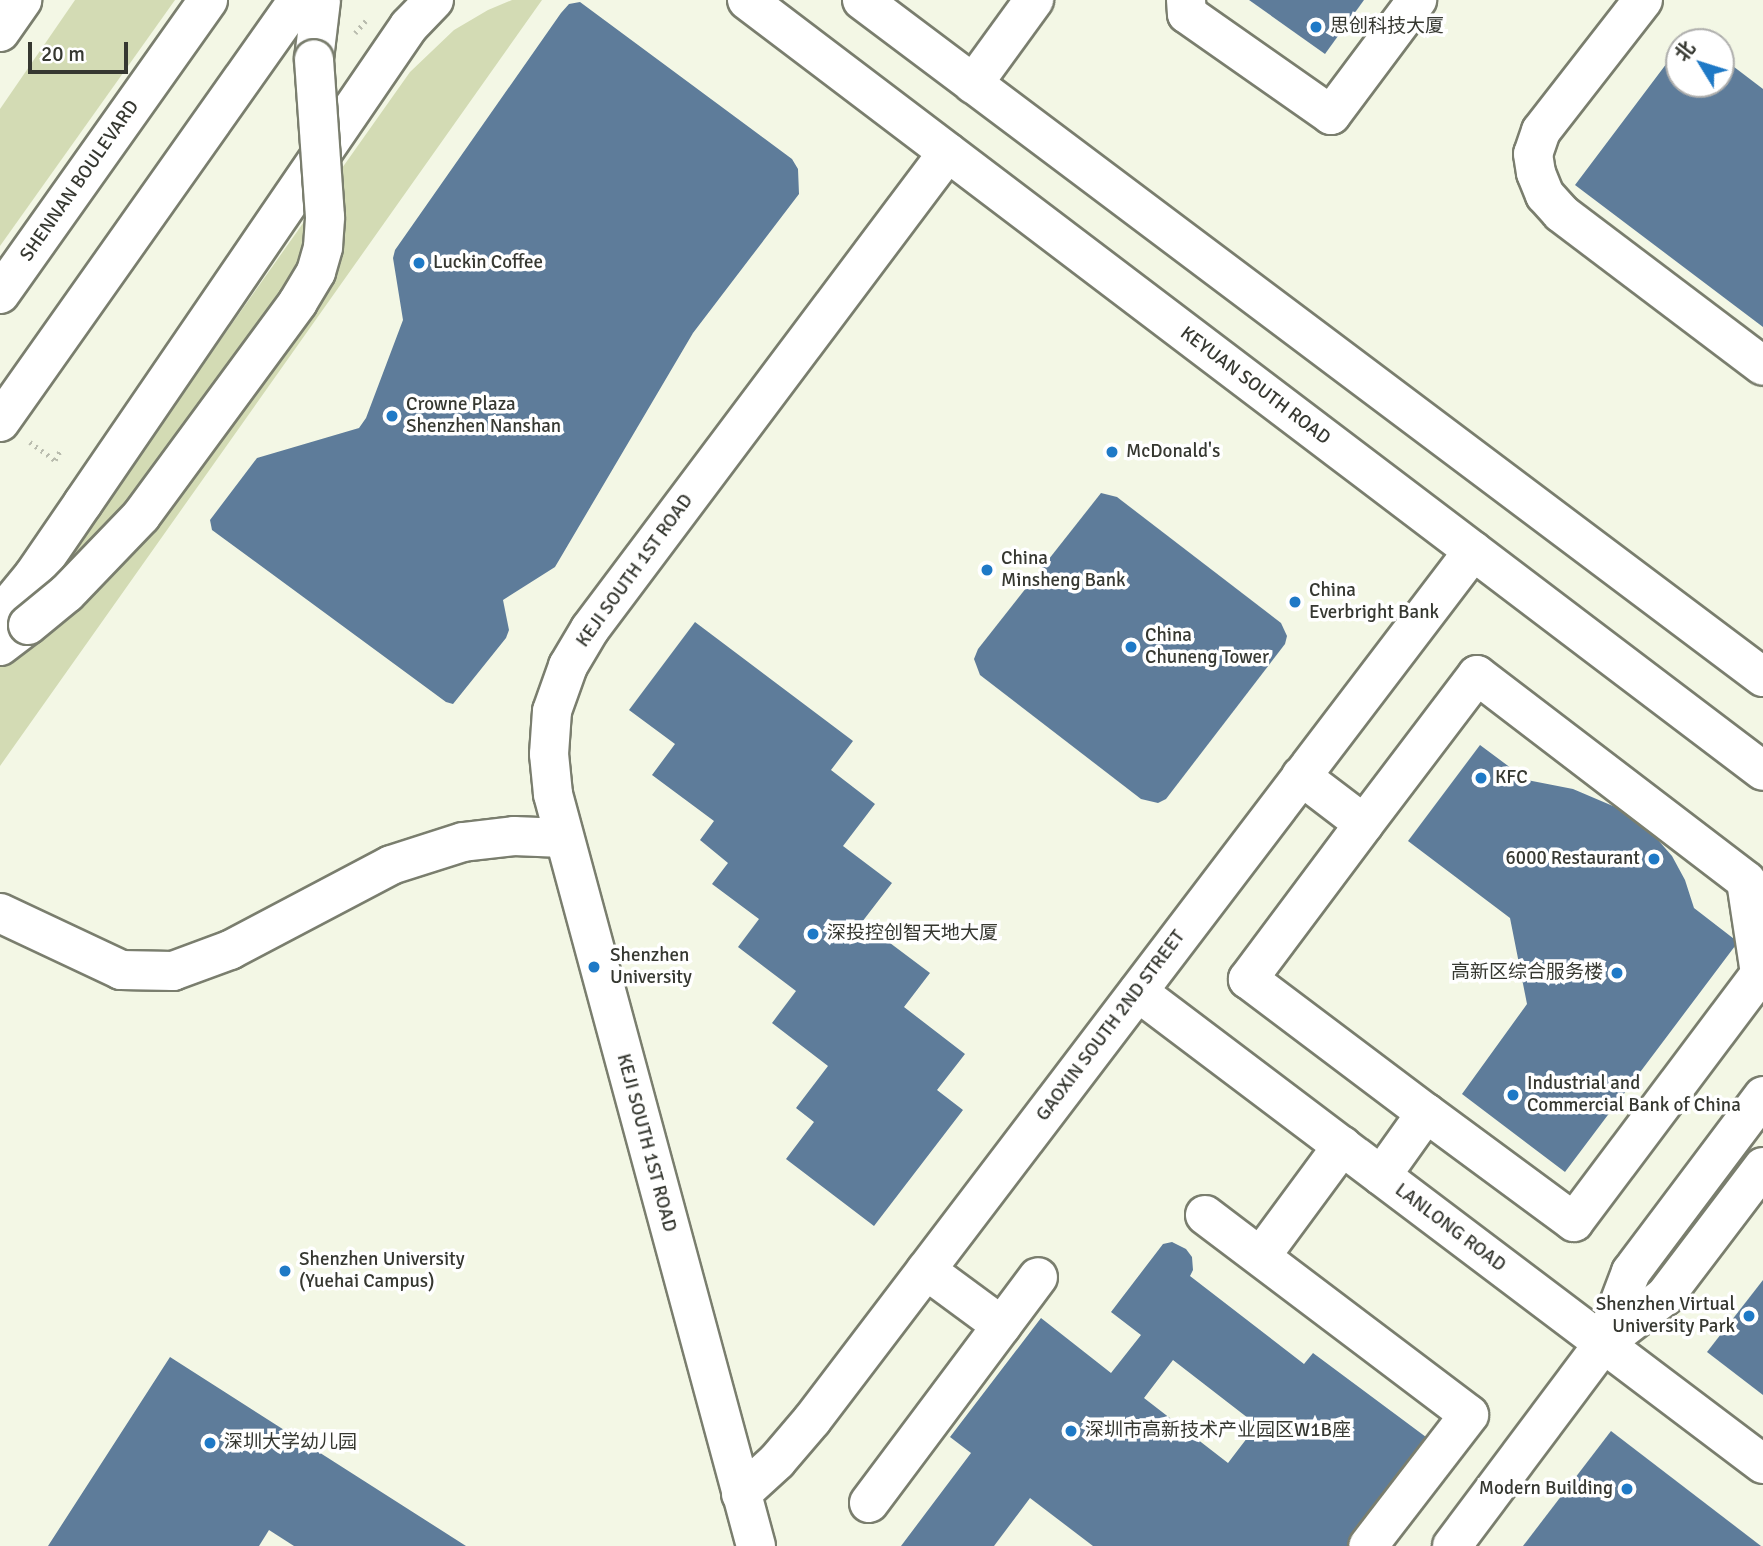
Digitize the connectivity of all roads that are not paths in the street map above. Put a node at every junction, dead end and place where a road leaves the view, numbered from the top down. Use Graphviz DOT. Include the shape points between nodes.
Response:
graph roads {
  1 [pos="22,0"];
  2 [pos="208,0"];
  3 [pos="298,0"];
  4 [pos="321,0"];
  5 [pos="434,0"];
  6 [pos="747,0"];
  7 [pos="862,0"];
  8 [pos="1034,0"];
  9 [pos="1186,0"];
  10 [pos="1417,0"];
  11 [pos="1643,0"];
  12 [pos="0,32"];
  13 [pos="973,84"];
  14 [pos="948,152"];
  15 [pos="0,294"];
  16 [pos="1763,366"];
  17 [pos="13,431"];
  18 [pos="1473,551"];
  19 [pos="9,629"];
  20 [pos="1763,677"];
  21 [pos="1763,771"];
  22 [pos="1301,776"];
  23 [pos="1364,824"];
  24 [pos="564,838"];
  25 [pos="0,913"];
  26 [pos="1138,992"];
  27 [pos="1763,1096"];
  28 [pos="1426,1113"];
  29 [pos="1342,1146"];
  30 [pos="1763,1167"];
  31 [pos="1381,1176"];
  32 [pos="1205,1215"];
  33 [pos="1261,1256"];
  34 [pos="926,1270"];
  35 [pos="1038,1277"];
  36 [pos="1002,1326"];
  37 [pos="1604,1343"];
  38 [pos="1763,1464"];
  39 [pos="741,1494"];
  40 [pos="869,1503"];
  41 [pos="756,1546"];
  42 [pos="1368,1546"];
  43 [pos="1451,1546"];
  1 -- 12 [label="street"];
  2 -- 15 [label="street, SHENNAN BOULEVARD"];
  3 -- 17 [label="street"];
  4 -- 19 [label="street, bridge" via="314,59 325,217 316,272 141,516 93,569"];
  5 -- 19 [label="street" via="409,26 33,576"];
  6 -- 14 [label="street, KEYUAN SOUTH ROAD"];
  7 -- 13 [label="street"];
  8 -- 13 [label="street"];
  9 -- 10 [label="street" via="1187,14 1331,115"];
  11 -- 16 [label="street" via="1541,131 1533,154 1536,173 1545,195 1561,213"];
  13 -- 20 [label="street"];
  14 -- 18 [label="street, KEYUAN SOUTH ROAD"];
  14 -- 24 [label="street, KEJI SOUTH 1ST ROAD" via="590,629 568,666 552,711 549,754"];
  18 -- 21 [label="street, KEYUAN SOUTH ROAD"];
  18 -- 22 [label="street, GAOXIN SOUTH 2ND STREET"];
  22 -- 23 [label="street"];
  22 -- 26 [label="street, GAOXIN SOUTH 2ND STREET"];
  23 -- 28 [label="street" via="1248,979"];
  23 -- 28 [label="street" via="1477,675 1746,881 1760,974 1574,1222"];
  24 -- 25 [label="street" via="514,836 463,842 391,865 229,950 173,971 121,970"];
  24 -- 39 [label="street, KEJI SOUTH 1ST ROAD"];
  26 -- 29 [label="street, LANLONG ROAD"];
  26 -- 34 [label="street, GAOXIN SOUTH 2ND STREET"];
  27 -- 37 [label="street" via="1631,1272"];
  28 -- 31 [label="street"];
  29 -- 31 [label="street, LANLONG ROAD"];
  29 -- 33 [label="street"];
  30 -- 37 [label="street" via="1665,1296"];
  31 -- 37 [label="street, LANLONG ROAD"];
  32 -- 33 [label="street"];
  33 -- 42 [label="street" via="1469,1415"];
  34 -- 36 [label="street"];
  34 -- 39 [label="street, GAOXIN SOUTH 2ND STREET" via="795,1441"];
  35 -- 36 [label="street"];
  36 -- 40 [label="street"];
  37 -- 38 [label="street, LANLONG ROAD"];
  37 -- 43 [label="street"];
  39 -- 41 [label="street, KEJI SOUTH 1ST ROAD"];
}
